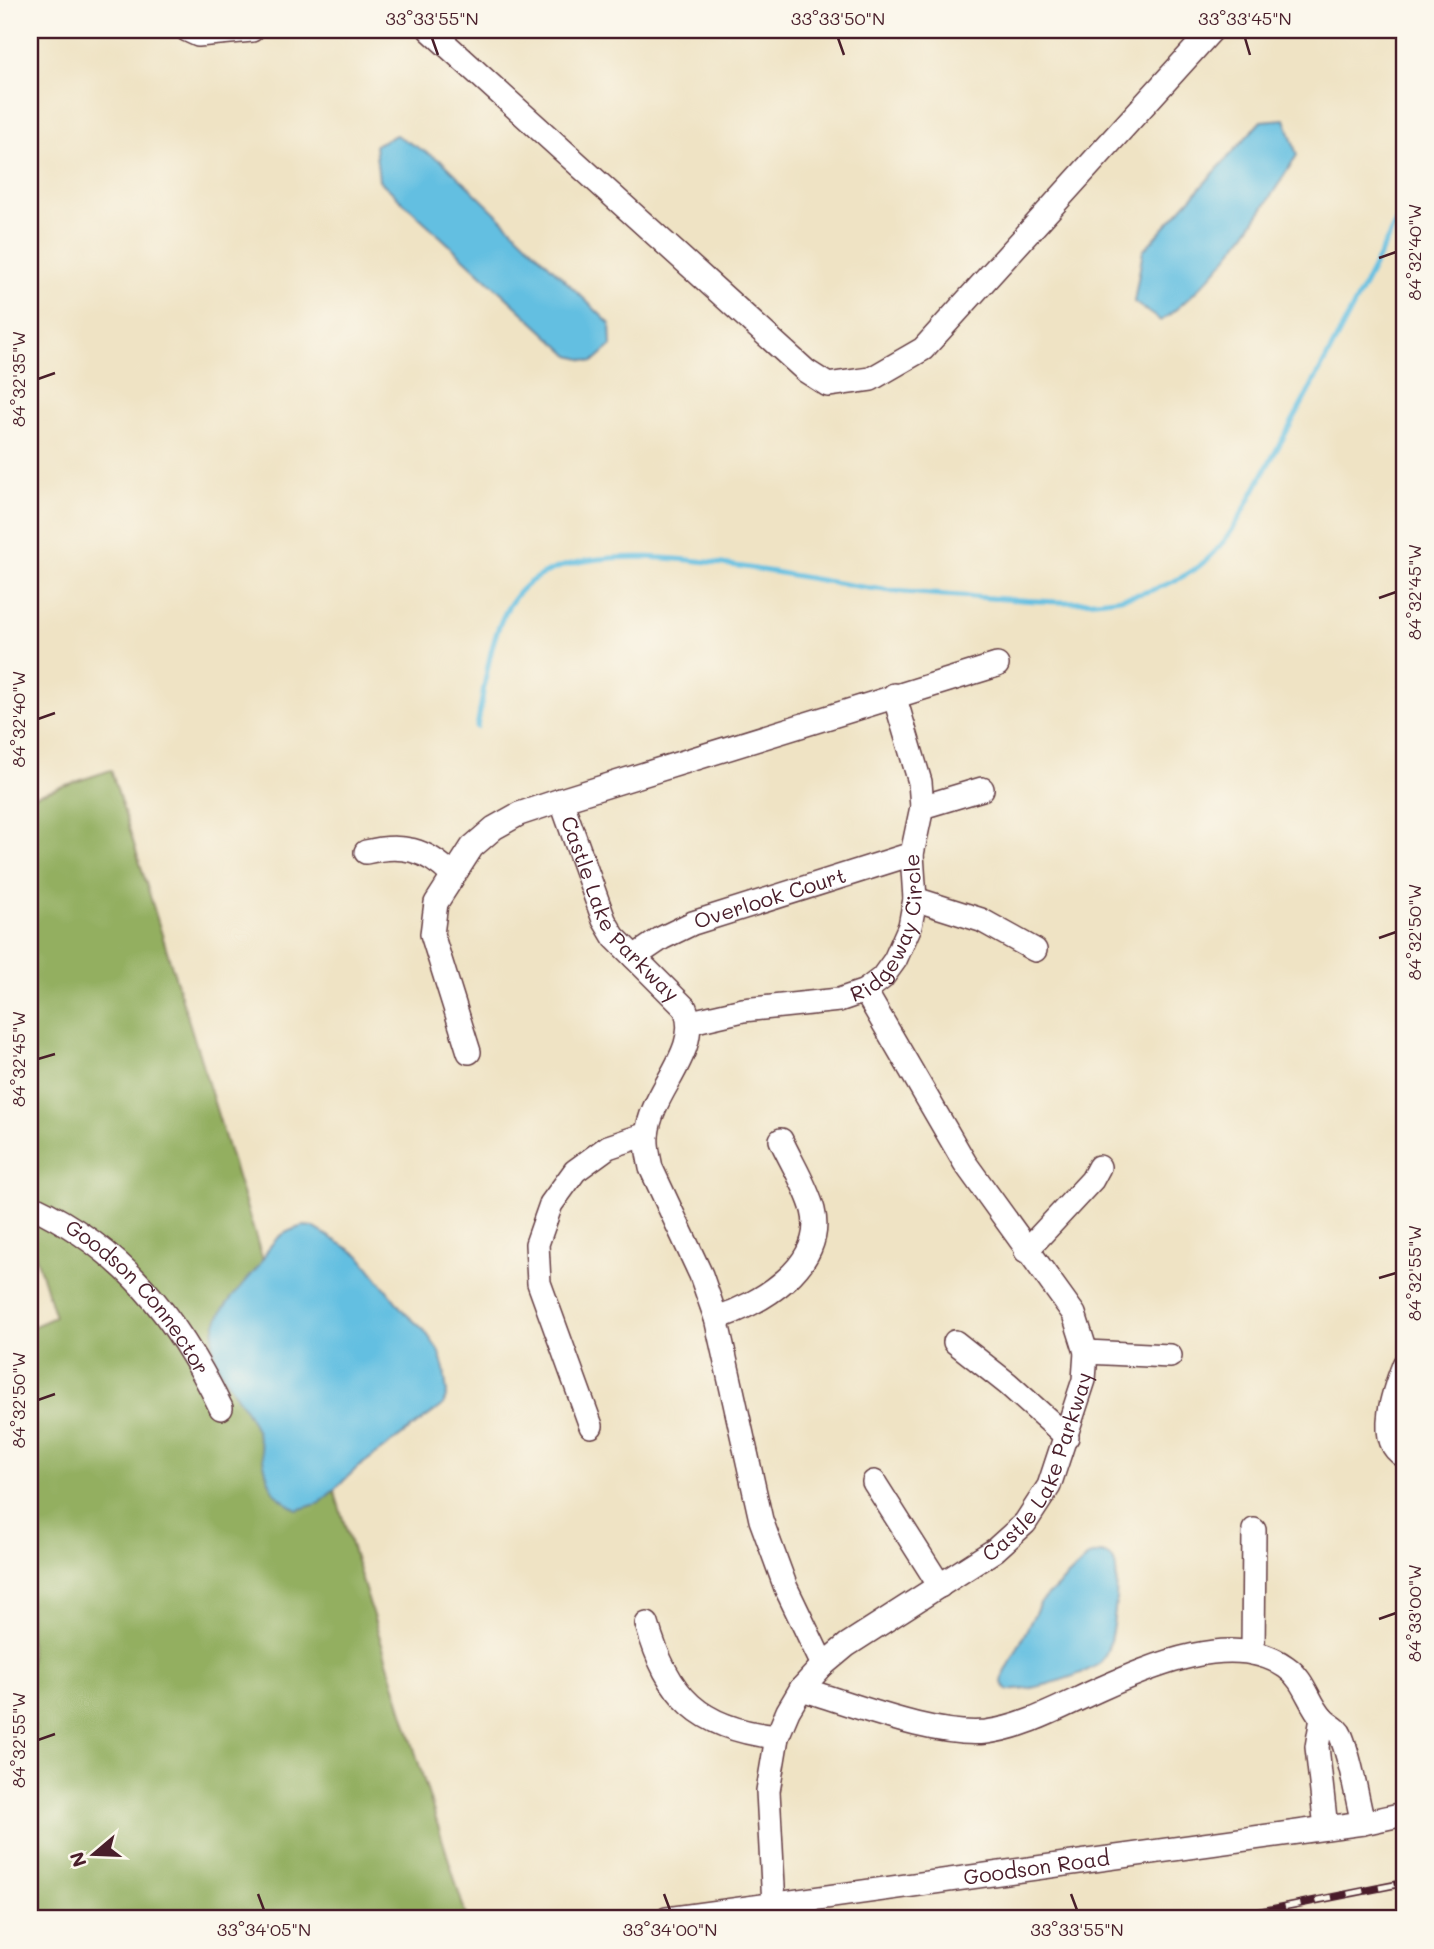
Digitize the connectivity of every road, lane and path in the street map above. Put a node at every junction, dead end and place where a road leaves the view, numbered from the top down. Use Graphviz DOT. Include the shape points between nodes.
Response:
graph roads {
  1 [pos="187,30"];
  2 [pos="252,30"];
  3 [pos="430,30"];
  4 [pos="1212,30"];
  5 [pos="997,665"];
  6 [pos="894,695"];
  7 [pos="982,789"];
  8 [pos="561,800"];
  9 [pos="922,807"];
  10 [pos="366,852"];
  11 [pos="912,854"];
  12 [pos="452,875"];
  13 [pos="915,899"];
  14 [pos="1035,950"];
  15 [pos="635,957"];
  16 [pos="865,991"];
  17 [pos="691,1022"];
  18 [pos="469,1052"];
  19 [pos="647,1134"];
  20 [pos="780,1140"];
  21 [pos="1099,1167"];
  22 [pos="30,1205"];
  23 [pos="1026,1251"];
  24 [pos="716,1318"];
  25 [pos="955,1342"];
  26 [pos="1086,1352"];
  27 [pos="1170,1356"];
  28 [pos="1404,1365"];
  29 [pos="221,1408"];
  30 [pos="591,1426"];
  31 [pos="1067,1437"];
  32 [pos="1404,1456"];
  33 [pos="874,1482"];
  34 [pos="1254,1530"];
  35 [pos="940,1586"];
  36 [pos="647,1624"];
  37 [pos="1253,1653"];
  38 [pos="823,1665"];
  39 [pos="801,1689"];
  40 [pos="1322,1718"];
  41 [pos="777,1737"];
  42 [pos="1404,1814"];
  43 [pos="1363,1823"];
  44 [pos="1326,1828"];
  45 [pos="774,1905"];
  46 [pos="667,1919"];
  1 -- 2 [label="street" via="198,35"];
  3 -- 4 [label="street" via="806,371 828,385 872,379 923,349"];
  5 -- 6 [label="street"];
  6 -- 8 [label="street"];
  6 -- 9 [label="street, Ridgeway Circle" via="920,782"];
  7 -- 9 [label="street"];
  8 -- 12 [label="street" via="494,828 472,847"];
  8 -- 15 [label="street, Castle Lake Parkway" via="604,920"];
  9 -- 11 [label="street, Ridgeway Circle"];
  10 -- 12 [label="street" via="388,847 412,849 436,859"];
  11 -- 13 [label="street, Ridgeway Circle"];
  11 -- 15 [label="street, Overlook Court" via="693,923"];
  12 -- 18 [label="street" via="436,904 432,934"];
  13 -- 14 [label="street" via="981,920"];
  13 -- 16 [label="street, Ridgeway Circle" via="910,926 895,960"];
  15 -- 17 [label="street, Castle Lake Parkway" via="685,1008"];
  16 -- 17 [label="street, Ridgeway Circle" via="839,1000 743,1010"];
  16 -- 23 [label="street, Castle Lake Parkway" via="965,1163"];
  17 -- 19 [label="street, Castle Lake Parkway" via="689,1037"];
  19 -- 24 [label="street" via="652,1168"];
  19 -- 30 [label="street" via="608,1147 575,1171 551,1204 537,1244 539,1283"];
  20 -- 24 [label="street" via="813,1210 811,1243 795,1270 773,1292 746,1309"];
  21 -- 23 [label="street" via="1093,1180"];
  22 -- 29 [label="street, Goodson Connector" via="95,1243 135,1278 170,1317 199,1361"];
  23 -- 26 [label="street, Castle Lake Parkway" via="1074,1314"];
  24 -- 38 [label="street" via="761,1520 786,1588"];
  25 -- 31 [label="street"];
  26 -- 27 [label="street"];
  26 -- 31 [label="street, Castle Lake Parkway" via="1084,1380"];
  28 -- 32 [label="street" via="1389,1405 1391,1436"];
  31 -- 35 [label="street, Castle Lake Parkway" via="1049,1486 1025,1523 995,1550"];
  33 -- 35 [label="street"];
  34 -- 37 [label="street"];
  35 -- 38 [label="street, Castle Lake Parkway"];
  36 -- 41 [label="street" via="658,1660 685,1700 727,1728"];
  37 -- 39 [label="street" via="1220,1651 1150,1667 1024,1723 986,1732 932,1727"];
  37 -- 40 [label="street" via="1287,1667 1304,1685"];
  38 -- 39 [label="street, Castle Lake Parkway"];
  39 -- 41 [label="street, Castle Lake Parkway"];
  40 -- 43 [label="street" via="1340,1733"];
  40 -- 44 [label="street" via="1317,1747"];
  41 -- 45 [label="street, Castle Lake Parkway" via="768,1791"];
  42 -- 43 [label="street, Goodson Road"];
  43 -- 44 [label="street, Goodson Road"];
  44 -- 45 [label="street, Goodson Road"];
  45 -- 46 [label="street, Goodson Road"];
}
